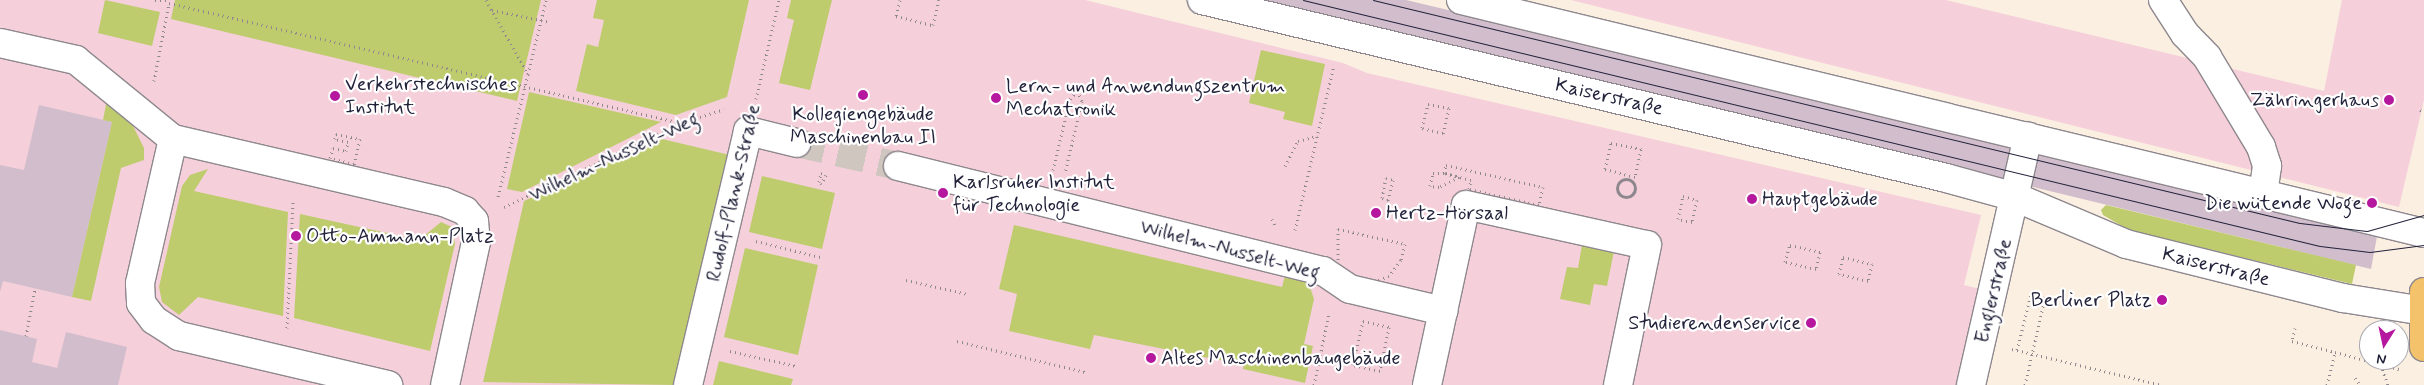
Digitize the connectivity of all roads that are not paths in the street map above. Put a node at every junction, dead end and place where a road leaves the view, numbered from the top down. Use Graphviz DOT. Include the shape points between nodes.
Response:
graph roads {
  1 [pos="1202,0"];
  2 [pos="1461,0"];
  3 [pos="2163,0"];
  4 [pos="0,43"];
  5 [pos="2028,136"];
  6 [pos="173,140"];
  7 [pos="797,143"];
  8 [pos="898,166"];
  9 [pos="2263,193"];
  10 [pos="2015,197"];
  11 [pos="2424,233"];
  12 [pos="2423,304"];
  13 [pos="1443,311"];
  14 [pos="2424,347"];
  15 [pos="388,385"];
  16 [pos="445,385"];
  17 [pos="688,385"];
  18 [pos="1428,385"];
  19 [pos="1618,385"];
  20 [pos="1971,385"];
  1 -- 10 [label="street, Kaiserstraße"];
  2 -- 5 [label="street"];
  3 -- 9 [label="street" via="2185,34 2207,57 2261,147 2267,166"];
  4 -- 6 [label="street" via="76,60"];
  5 -- 9 [label="street"];
  5 -- 10 [label="street"];
  6 -- 15 [label="street" via="140,283 142,303 169,332"];
  6 -- 16 [label="street" via="444,202 474,221 476,242"];
  7 -- 17 [label="street, Rudolf-Plank-Straße" via="748,131"];
  8 -- 13 [label="street, Wilhelm-Nusselt-Weg" via="1323,271 1350,290"];
  9 -- 11 [label="street"];
  10 -- 12 [label="street, Kaiserstraße" via="2126,244 2343,298"];
  10 -- 20 [label="street, Englerstraße"];
  12 -- 14 [label="main road"];
  13 -- 18 [label="street"];
  13 -- 19 [label="street" via="1466,206 1647,245"];
}
